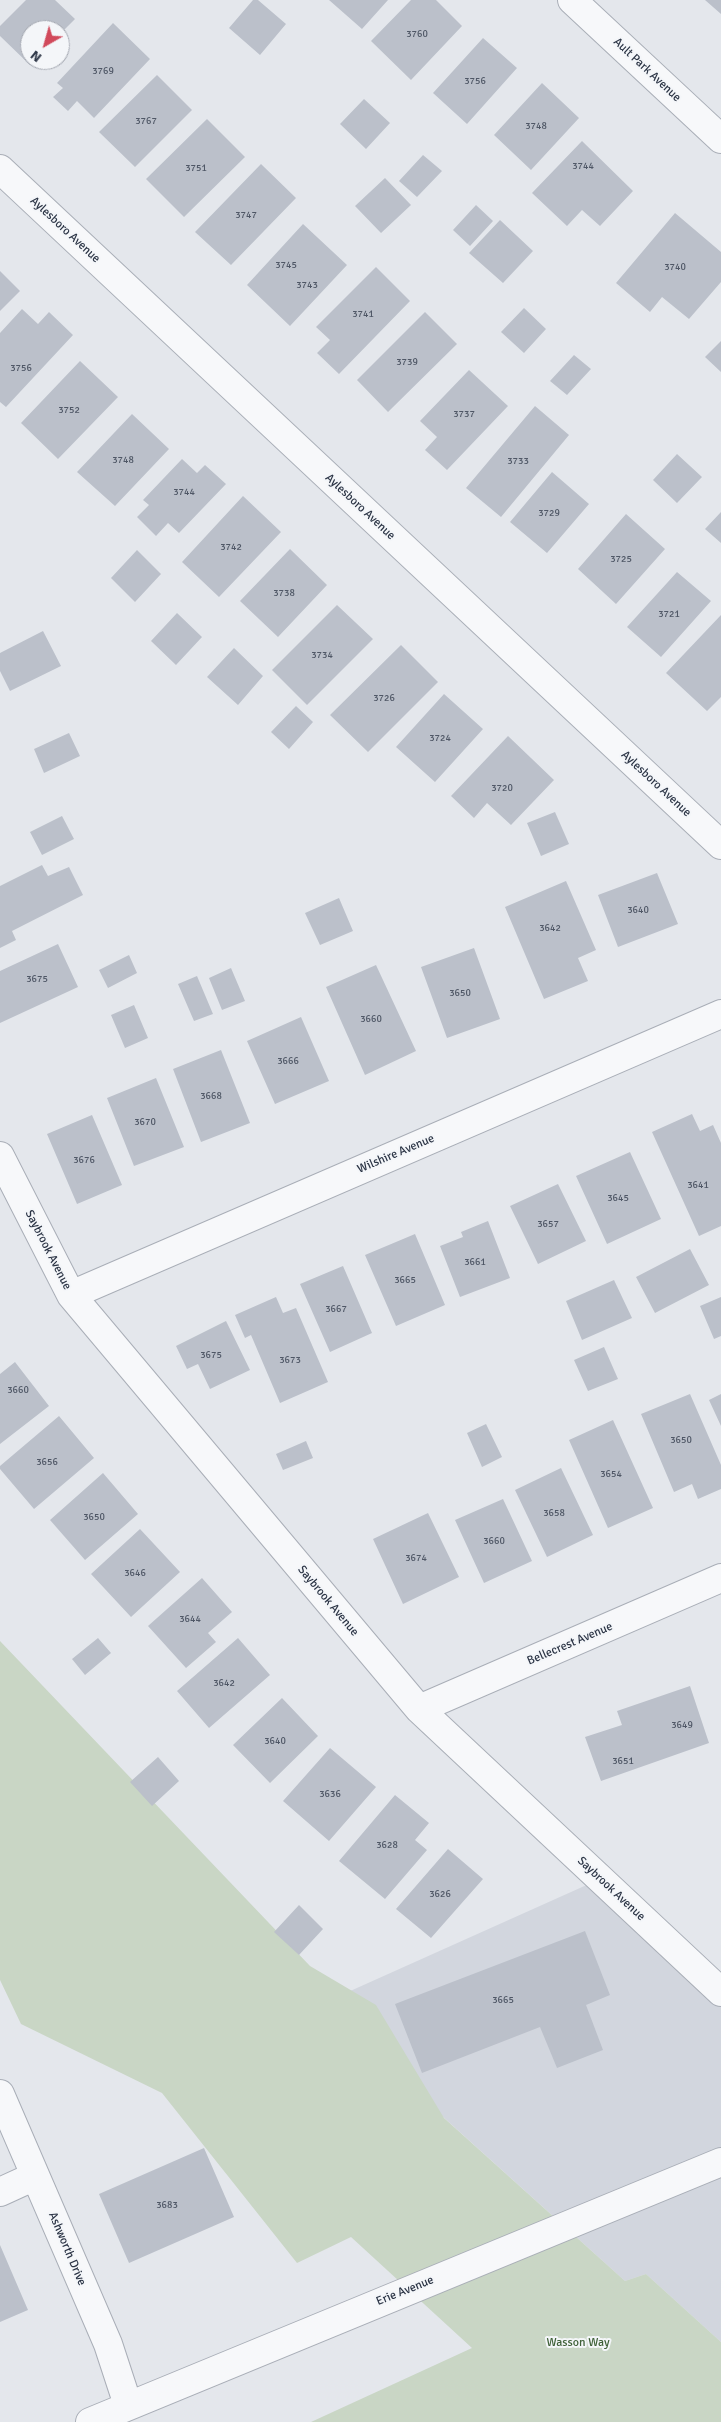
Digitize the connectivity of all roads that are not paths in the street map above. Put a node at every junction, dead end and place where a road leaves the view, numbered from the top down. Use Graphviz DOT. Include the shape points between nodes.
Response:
graph roads {
  1 [pos="572,0"];
  2 [pos="721,139"];
  3 [pos="0,169"];
  4 [pos="721,845"];
  5 [pos="721,1014"];
  6 [pos="0,1156"];
  7 [pos="71,1295"];
  8 [pos="721,1578"];
  9 [pos="419,1709"];
  10 [pos="721,1992"];
  11 [pos="0,2094"];
  12 [pos="721,2162"];
  13 [pos="36,2176"];
  14 [pos="0,2192"];
  15 [pos="128,2405"];
  16 [pos="90,2422"];
  1 -- 2 [label="street, Ault Park Avenue"];
  3 -- 4 [label="street, Aylesboro Avenue"];
  5 -- 7 [label="street, Wilshire Avenue"];
  6 -- 7 [label="street, Saybrook Avenue"];
  7 -- 9 [label="street, Saybrook Avenue"];
  8 -- 9 [label="street, Bellecrest Avenue"];
  9 -- 10 [label="street, Saybrook Avenue"];
  11 -- 13 [label="street, Ashworth Drive"];
  12 -- 15 [label="street, Erie Avenue"];
  13 -- 14 [label="street"];
  13 -- 15 [label="street, Ashworth Drive" via="108,2344"];
  15 -- 16 [label="street, Erie Avenue"];
}
